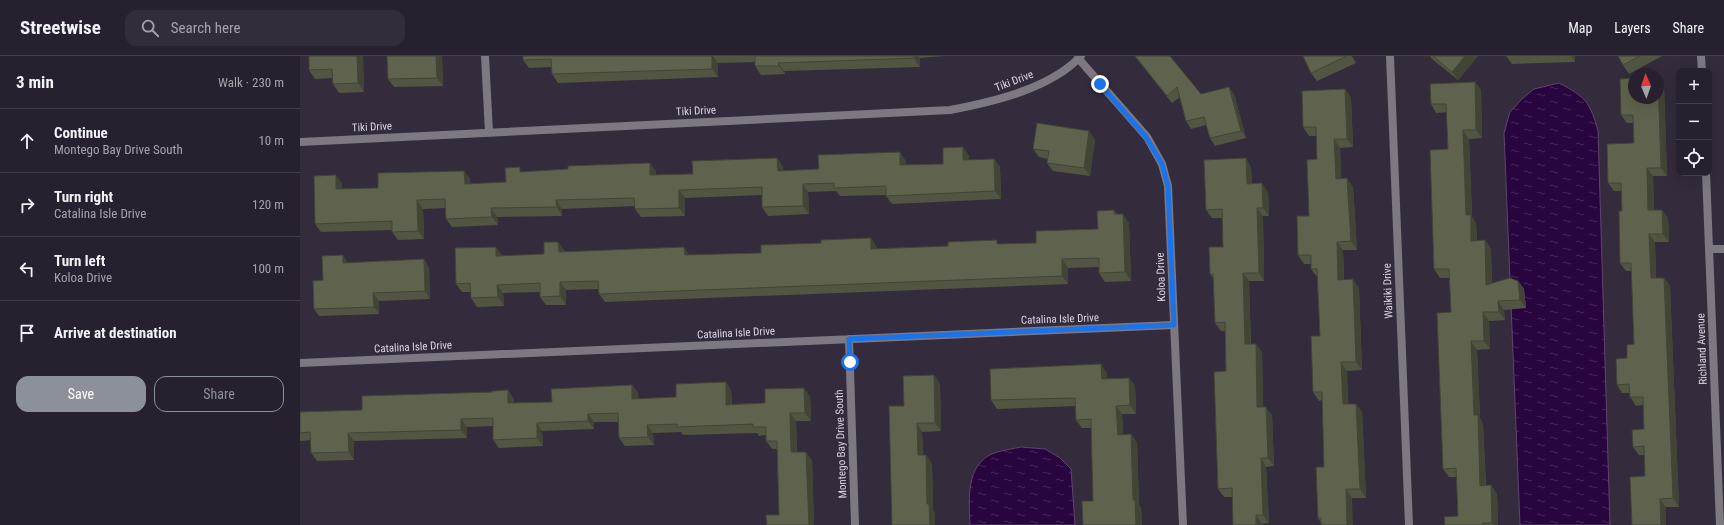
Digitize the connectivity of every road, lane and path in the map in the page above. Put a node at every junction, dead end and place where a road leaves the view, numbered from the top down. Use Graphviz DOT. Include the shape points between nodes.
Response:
graph roads {
  1 [pos="486,56"];
  2 [pos="1390,56"];
  3 [pos="1701,56"];
  4 [pos="1079,57"];
  5 [pos="1702,68"];
  6 [pos="489,132"];
  7 [pos="300,142"];
  8 [pos="1706,176"];
  9 [pos="1709,249"];
  10 [pos="1724,249"];
  11 [pos="1174,325"];
  12 [pos="849,339"];
  13 [pos="300,363"];
  14 [pos="855,525"];
  15 [pos="1183,525"];
  16 [pos="1409,525"];
  17 [pos="1720,525"];
  1 -- 6 [label="street"];
  2 -- 16 [label="street, Waikiki Drive"];
  3 -- 5 [label="street"];
  4 -- 6 [label="street, Tiki Drive" via="1052,78 1017,93 983,104 950,110"];
  4 -- 11 [label="street, Koloa Drive" via="1146,137 1162,164 1168,186"];
  6 -- 7 [label="street, Tiki Drive"];
  8 -- 9 [label="street, Richland Avenue"];
  9 -- 10 [label="street"];
  9 -- 17 [label="street, Richland Avenue"];
  11 -- 12 [label="street, Catalina Isle Drive"];
  11 -- 15 [label="street, Koloa Drive"];
  12 -- 13 [label="street, Catalina Isle Drive"];
  12 -- 14 [label="street, Montego Bay Drive South"];
}
